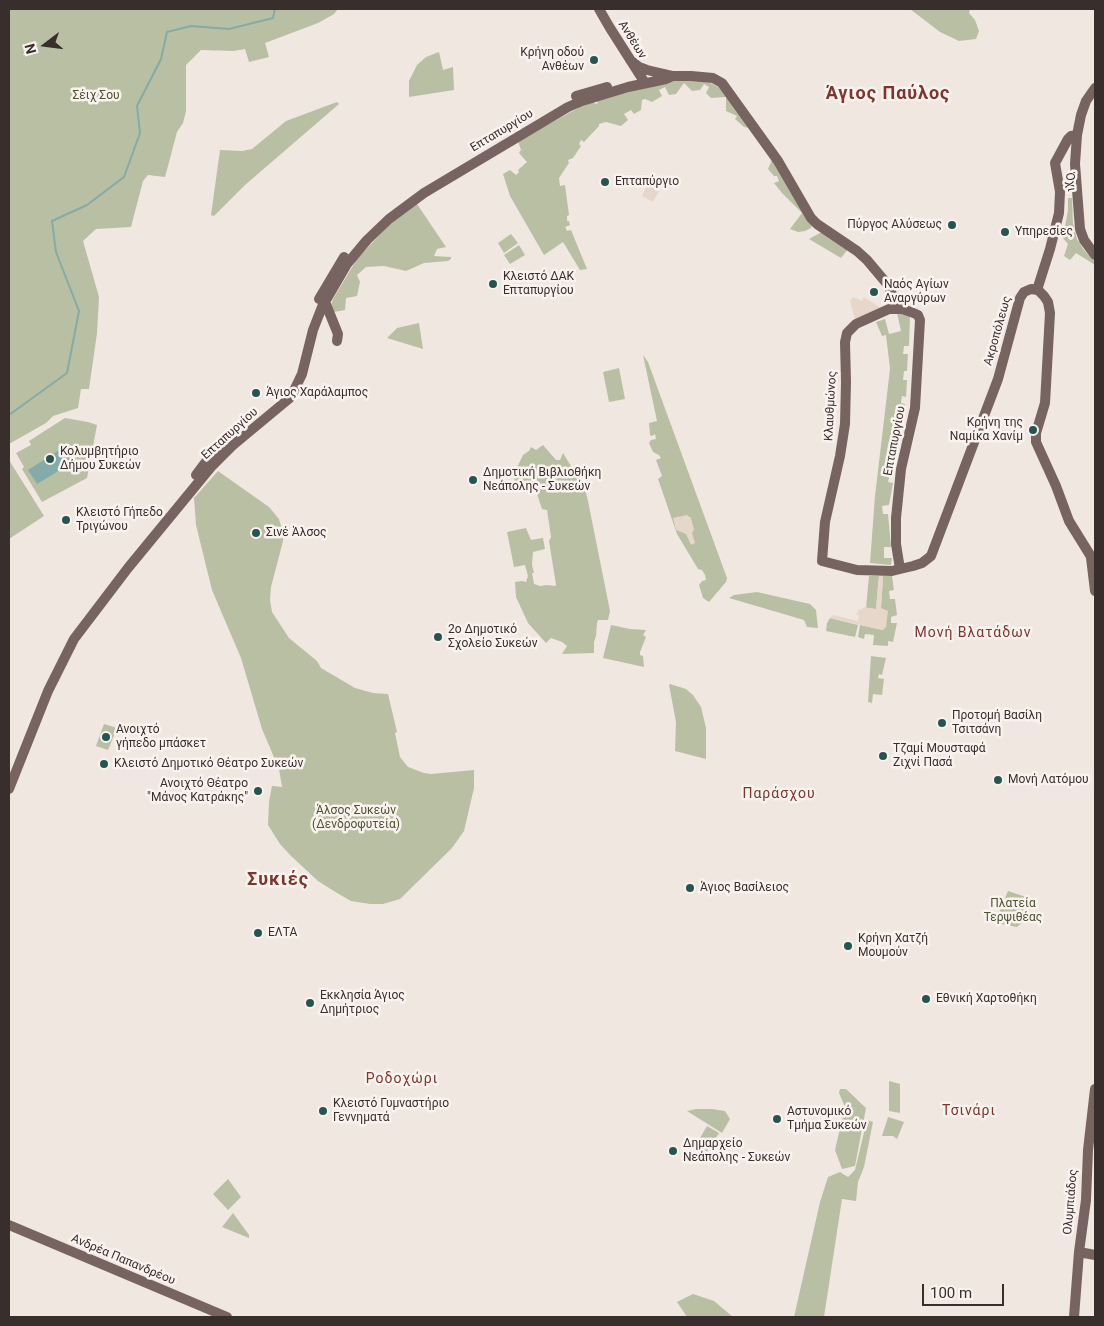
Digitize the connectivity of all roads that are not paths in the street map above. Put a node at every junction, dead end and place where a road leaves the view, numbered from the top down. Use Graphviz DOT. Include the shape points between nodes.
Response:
graph roads {
  1 [pos="599,9"];
  2 [pos="630,60"];
  3 [pos="670,75"];
  4 [pos="643,81"];
  5 [pos="1095,88"];
  6 [pos="1077,136"];
  7 [pos="1060,156"];
  8 [pos="1075,164"];
  9 [pos="1095,255"];
  10 [pos="1037,290"];
  11 [pos="324,302"];
  12 [pos="898,308"];
  13 [pos="338,341"];
  14 [pos="1093,560"];
  15 [pos="822,561"];
  16 [pos="900,569"];
  17 [pos="1095,591"];
  18 [pos="9,773"];
  19 [pos="9,789"];
  20 [pos="1095,1089"];
  21 [pos="1095,1121"];
  22 [pos="1090,1201"];
  23 [pos="9,1225"];
  24 [pos="1081,1253"];
  25 [pos="1095,1255"];
  26 [pos="227,1317"];
  27 [pos="1076,1317"];
  1 -- 2 [label="main road, Ανθέων"];
  2 -- 3 [label="main road" via="642,69"];
  2 -- 4 [label="main road, Ανθέων"];
  3 -- 4 [label="main road, Επταπυργίου"];
  3 -- 12 [label="main road, Επταπυργίου" via="713,78 724,85 778,161 811,218 867,260 888,285"];
  4 -- 11 [label="main road, Επταπυργίου" via="568,107 424,193 389,219 362,245"];
  4 -- 18 [label="main road, Επταπυργίου" via="588,92 567,100 424,186 383,216 355,244 336,269 312,313 296,371 285,393 208,459 70,635 49,672"];
  5 -- 6 [label="main road" via="1084,106"];
  6 -- 7 [label="main road, Όχι" via="1068,138"];
  6 -- 8 [label="main road"];
  7 -- 8 [label="main road" via="1069,156"];
  7 -- 10 [label="main road, Όχι" via="1055,165 1060,192 1059,213"];
  8 -- 9 [label="main road" via="1080,229"];
  10 -- 14 [label="main road" via="1046,299 1050,316 1044,407 1036,440 1069,521"];
  10 -- 16 [label="main road, Ακροπόλεως" via="1026,290 1020,298 998,378 932,554 927,561"];
  11 -- 13 [label="main road"];
  11 -- 19 [label="main road, Επταπυργίου" via="314,326 302,374 291,397 211,467 72,642 48,691"];
  12 -- 15 [label="main road, Κλαυθμώνος" via="884,310 859,322 847,334 844,435 825,522"];
  12 -- 16 [label="main road, Επταπυργίου" via="920,318 915,408 901,471 896,518"];
  14 -- 17 [label="main road"];
  15 -- 16 [label="main road, Ακροπόλεως" via="860,570"];
  20 -- 22 [label="main road, Ολυμπιάδος" via="1088,1150"];
  21 -- 22 [label="main road, Ολυμπιάδος"];
  22 -- 24 [label="main road, Ολυμπιάδος"];
  23 -- 26 [label="main road, Ανδρέα Παπανδρέου"];
  24 -- 25 [label="main road"];
  24 -- 27 [label="main road, Ολυμπιάδος"];
}
